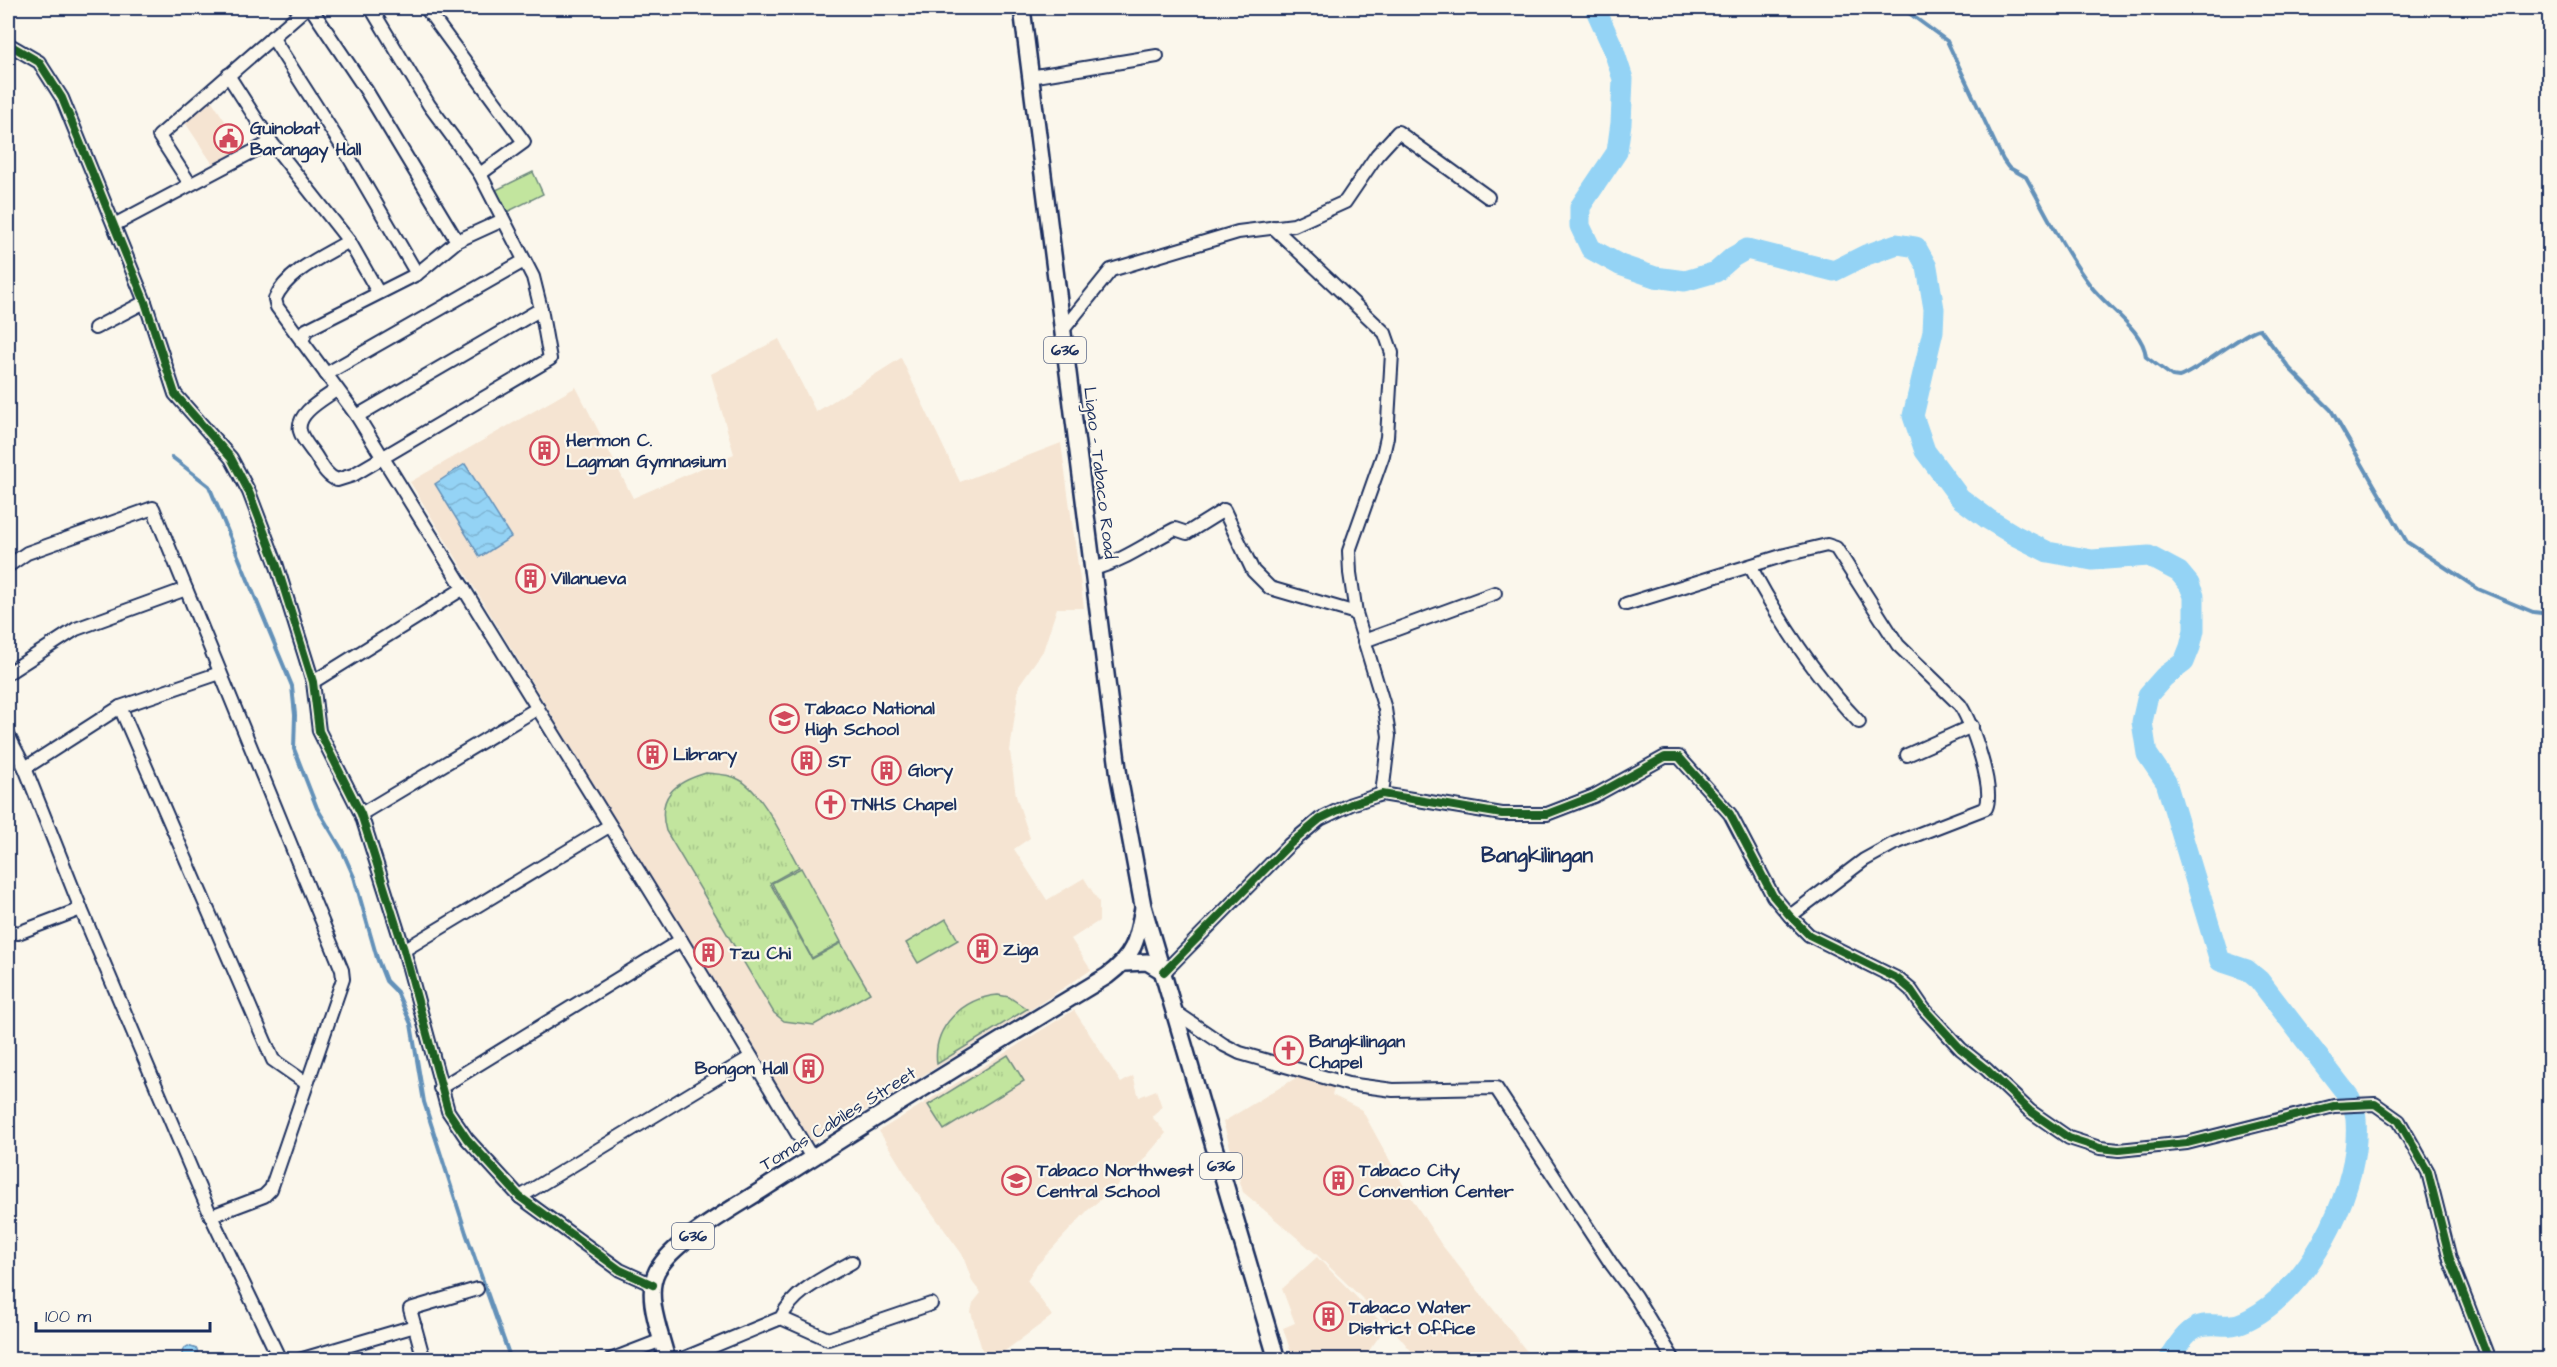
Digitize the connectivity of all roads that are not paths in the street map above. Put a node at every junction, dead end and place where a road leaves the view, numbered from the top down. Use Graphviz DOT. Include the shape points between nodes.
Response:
graph roads {
  1 [pos="306,8"];
  2 [pos="311,8"];
  3 [pos="371,8"];
  4 [pos="426,8"];
  5 [pos="1023,8"];
  6 [pos="272,37"];
  7 [pos="8,44"];
  8 [pos="1157,56"];
  9 [pos="228,75"];
  10 [pos="1030,77"];
  11 [pos="271,142"];
  12 [pos="480,174"];
  13 [pos="190,184"];
  14 [pos="1488,197"];
  15 [pos="503,220"];
  16 [pos="114,225"];
  17 [pos="1273,227"];
  18 [pos="349,241"];
  19 [pos="457,241"];
  20 [pos="524,261"];
  21 [pos="417,274"];
  22 [pos="378,292"];
  23 [pos="146,302"];
  24 [pos="541,309"];
  25 [pos="95,328"];
  26 [pos="1062,331"];
  27 [pos="302,342"];
  28 [pos="326,374"];
  29 [pos="336,390"];
  30 [pos="357,416"];
  31 [pos="381,458"];
  32 [pos="8,566"];
  33 [pos="1750,566"];
  34 [pos="1093,569"];
  35 [pos="464,588"];
  36 [pos="186,589"];
  37 [pos="1495,593"];
  38 [pos="1626,604"];
  39 [pos="1356,613"];
  40 [pos="1364,641"];
  41 [pos="220,673"];
  42 [pos="8,674"];
  43 [pos="313,682"];
  44 [pos="120,707"];
  45 [pos="538,708"];
  46 [pos="1859,722"];
  47 [pos="1972,726"];
  48 [pos="8,735"];
  49 [pos="1907,755"];
  50 [pos="25,768"];
  51 [pos="1382,794"];
  52 [pos="361,813"];
  53 [pos="609,826"];
  54 [pos="1143,906"];
  55 [pos="81,909"];
  56 [pos="1790,916"];
  57 [pos="8,930"];
  58 [pos="681,940"];
  59 [pos="404,950"];
  60 [pos="1125,963"];
  61 [pos="1164,972"];
  62 [pos="1174,1011"];
  63 [pos="751,1057"];
  64 [pos="306,1083"];
  65 [pos="440,1088"];
  66 [pos="812,1158"];
  67 [pos="520,1197"];
  68 [pos="211,1216"];
  69 [pos="852,1262"];
  70 [pos="652,1285"];
  71 [pos="477,1289"];
  72 [pos="931,1304"];
  73 [pos="781,1318"];
  74 [pos="415,1326"];
  75 [pos="662,1340"];
  76 [pos="280,1359"];
  77 [pos="299,1359"];
  78 [pos="424,1359"];
  79 [pos="610,1359"];
  80 [pos="668,1359"];
  81 [pos="680,1359"];
  82 [pos="1277,1359"];
  83 [pos="1674,1359"];
  84 [pos="2489,1359"];
  1 -- 6 [label="street"];
  2 -- 19 [label="street" via="366,90"];
  3 -- 12 [label="street" via="429,105"];
  4 -- 12 [label="street" via="524,142"];
  5 -- 10 [label="main road, Ligao - Tabaco Road / 636"];
  6 -- 9 [label="street"];
  6 -- 21 [label="street"];
  7 -- 16 [label="street" via="39,62 48,72"];
  8 -- 10 [label="street"];
  9 -- 11 [label="street"];
  9 -- 13 [label="street" via="159,136"];
  10 -- 26 [label="main road, Ligao - Tabaco Road / 636"];
  11 -- 13 [label="street"];
  11 -- 18 [label="street"];
  12 -- 15 [label="street"];
  13 -- 16 [label="street"];
  14 -- 17 [label="street" via="1398,132 1345,202 1294,225"];
  15 -- 19 [label="street"];
  15 -- 20 [label="street"];
  16 -- 23 [label="street"];
  17 -- 26 [label="street" via="1238,232 1111,270"];
  17 -- 39 [label="street" via="1385,333 1392,353 1385,446 1349,551"];
  18 -- 22 [label="street"];
  18 -- 27 [label="street" via="299,271 276,296 276,307"];
  19 -- 21 [label="street"];
  20 -- 24 [label="street" via="533,277"];
  20 -- 28 [label="street"];
  21 -- 22 [label="street"];
  22 -- 27 [label="street" via="306,330"];
  23 -- 25 [label="street"];
  23 -- 43 [label="street" via="175,394 231,458 249,492"];
  24 -- 30 [label="street"];
  24 -- 31 [label="street" via="550,359"];
  26 -- 34 [label="main road, Ligao - Tabaco Road / 636"];
  27 -- 28 [label="street"];
  28 -- 29 [label="street"];
  29 -- 30 [label="street"];
  29 -- 31 [label="street" via="304,415 300,423 300,432 323,468 337,480"];
  30 -- 31 [label="street"];
  31 -- 35 [label="street"];
  32 -- 36 [label="street" via="27,553 153,508"];
  33 -- 38 [label="street"];
  33 -- 46 [label="street" via="1770,603 1825,683"];
  33 -- 47 [label="street" via="1815,547 1836,548 1898,645 1960,705"];
  34 -- 39 [label="street" via="1132,555 1175,529 1187,533 1224,510 1253,571 1270,588"];
  34 -- 54 [label="main road, Ligao - Tabaco Road / 636" via="1119,777"];
  35 -- 43 [label="street"];
  35 -- 45 [label="street"];
  36 -- 41 [label="street"];
  36 -- 42 [label="street" via="76,629"];
  37 -- 40 [label="street"];
  39 -- 40 [label="street"];
  40 -- 51 [label="street" via="1385,709 1389,736"];
  41 -- 44 [label="street"];
  41 -- 64 [label="street" via="342,970 343,979"];
  43 -- 52 [label="street" via="319,730"];
  44 -- 50 [label="street"];
  44 -- 64 [label="street" via="273,1060"];
  45 -- 52 [label="street"];
  45 -- 53 [label="street"];
  47 -- 49 [label="street"];
  47 -- 56 [label="street" via="1989,794 1986,808 1893,844 1864,860"];
  48 -- 50 [label="street"];
  50 -- 55 [label="street"];
  51 -- 56 [label="street" via="1502,814 1547,814 1594,796 1665,757 1679,757 1730,814 1773,896"];
  51 -- 61 [label="street" via="1320,819 1289,845"];
  52 -- 59 [label="street"];
  53 -- 58 [label="street"];
  53 -- 59 [label="street"];
  54 -- 60 [label="main road, Ligao - Tabaco Road / 636" via="1137,937"];
  54 -- 61 [label="main road, Ligao - Tabaco Road / 636"];
  55 -- 57 [label="street" via="18,933"];
  55 -- 68 [label="street"];
  56 -- 84 [label="street" via="1809,935 1898,979 1961,1049 2030,1111 2069,1138 2100,1148 2162,1147 2334,1106 2375,1104 2399,1121 2428,1172 2450,1259"];
  58 -- 63 [label="street"];
  58 -- 65 [label="street"];
  59 -- 65 [label="street"];
  60 -- 61 [label="main road" via="1147,962"];
  60 -- 66 [label="main road, Tomas Cabiles Street / 636"];
  61 -- 62 [label="main road, 636"];
  62 -- 82 [label="main road, 636"];
  62 -- 83 [label="street" via="1240,1053 1348,1084 1393,1090 1496,1088"];
  63 -- 66 [label="street"];
  63 -- 67 [label="street"];
  64 -- 68 [label="street" via="271,1189 264,1196"];
  65 -- 67 [label="street" via="448,1111 467,1139"];
  66 -- 70 [label="main road, Tomas Cabiles Street / 636" via="683,1243 661,1264"];
  67 -- 70 [label="street" via="620,1270"];
  68 -- 76 [label="street"];
  69 -- 73 [label="street" via="798,1295"];
  70 -- 75 [label="main road"];
  71 -- 74 [label="street" via="410,1309"];
  72 -- 73 [label="street" via="828,1339"];
  73 -- 81 [label="street"];
  74 -- 77 [label="street"];
  74 -- 78 [label="street"];
  75 -- 79 [label="street"];
  75 -- 80 [label="main road"];
}
